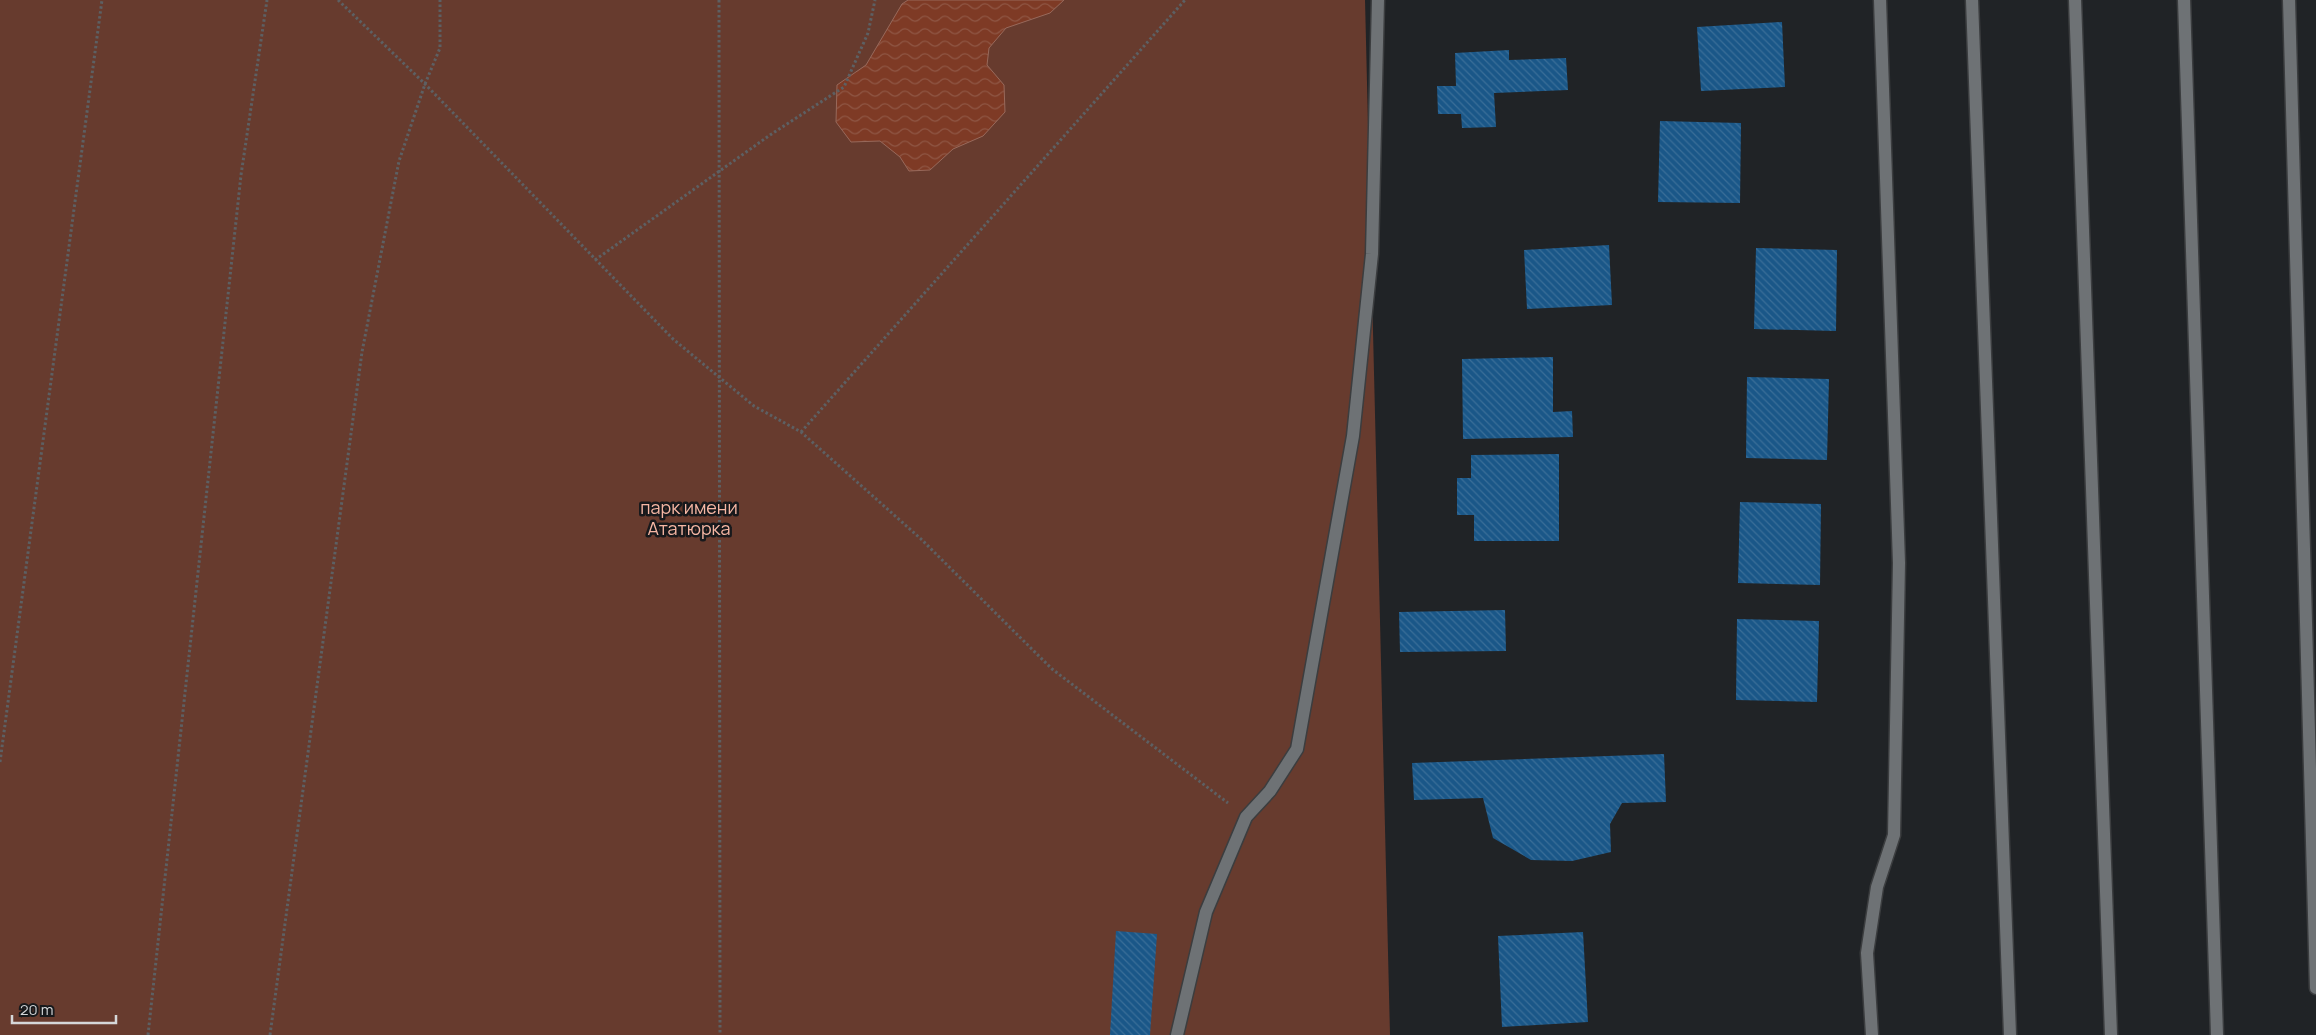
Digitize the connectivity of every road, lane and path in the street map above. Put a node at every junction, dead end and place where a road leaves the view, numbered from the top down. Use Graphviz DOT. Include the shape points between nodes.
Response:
graph roads {
  1 [pos="102,0"];
  2 [pos="267,0"];
  3 [pos="338,0"];
  4 [pos="440,0"];
  5 [pos="719,0"];
  6 [pos="874,0"];
  7 [pos="1185,0"];
  8 [pos="1378,0"];
  9 [pos="1880,0"];
  10 [pos="1972,0"];
  11 [pos="2075,0"];
  12 [pos="2184,0"];
  13 [pos="2289,0"];
  14 [pos="425,84"];
  15 [pos="720,171"];
  16 [pos="595,260"];
  17 [pos="720,378"];
  18 [pos="802,432"];
  19 [pos="0,762"];
  20 [pos="1246,818"];
  21 [pos="2316,988"];
  22 [pos="148,1035"];
  23 [pos="270,1035"];
  24 [pos="720,1035"];
  25 [pos="1177,1035"];
  26 [pos="1872,1035"];
  27 [pos="2010,1035"];
  28 [pos="2111,1035"];
  29 [pos="2217,1035"];
  1 -- 19 [label="path"];
  2 -- 22 [label="path" via="241,175"];
  3 -- 14 [label="path"];
  4 -- 14 [label="path" via="440,48"];
  5 -- 15 [label="path"];
  6 -- 15 [label="path" via="868,33 844,87"];
  7 -- 18 [label="path"];
  8 -- 20 [label="street" via="1372,254 1354,436 1297,749 1270,791"];
  9 -- 26 [label="street" via="1899,563 1894,834 1877,887 1867,954"];
  10 -- 27 [label="street"];
  11 -- 28 [label="street"];
  12 -- 29 [label="street"];
  13 -- 21 [label="street"];
  14 -- 16 [label="path"];
  14 -- 23 [label="path" via="399,161 362,352"];
  15 -- 16 [label="path"];
  15 -- 17 [label="path"];
  16 -- 17 [label="path" via="673,338"];
  17 -- 18 [label="path" via="754,406"];
  17 -- 24 [label="path"];
  18 -- 20 [label="path" via="921,539 1052,670"];
  20 -- 25 [label="street" via="1206,912"];
}
